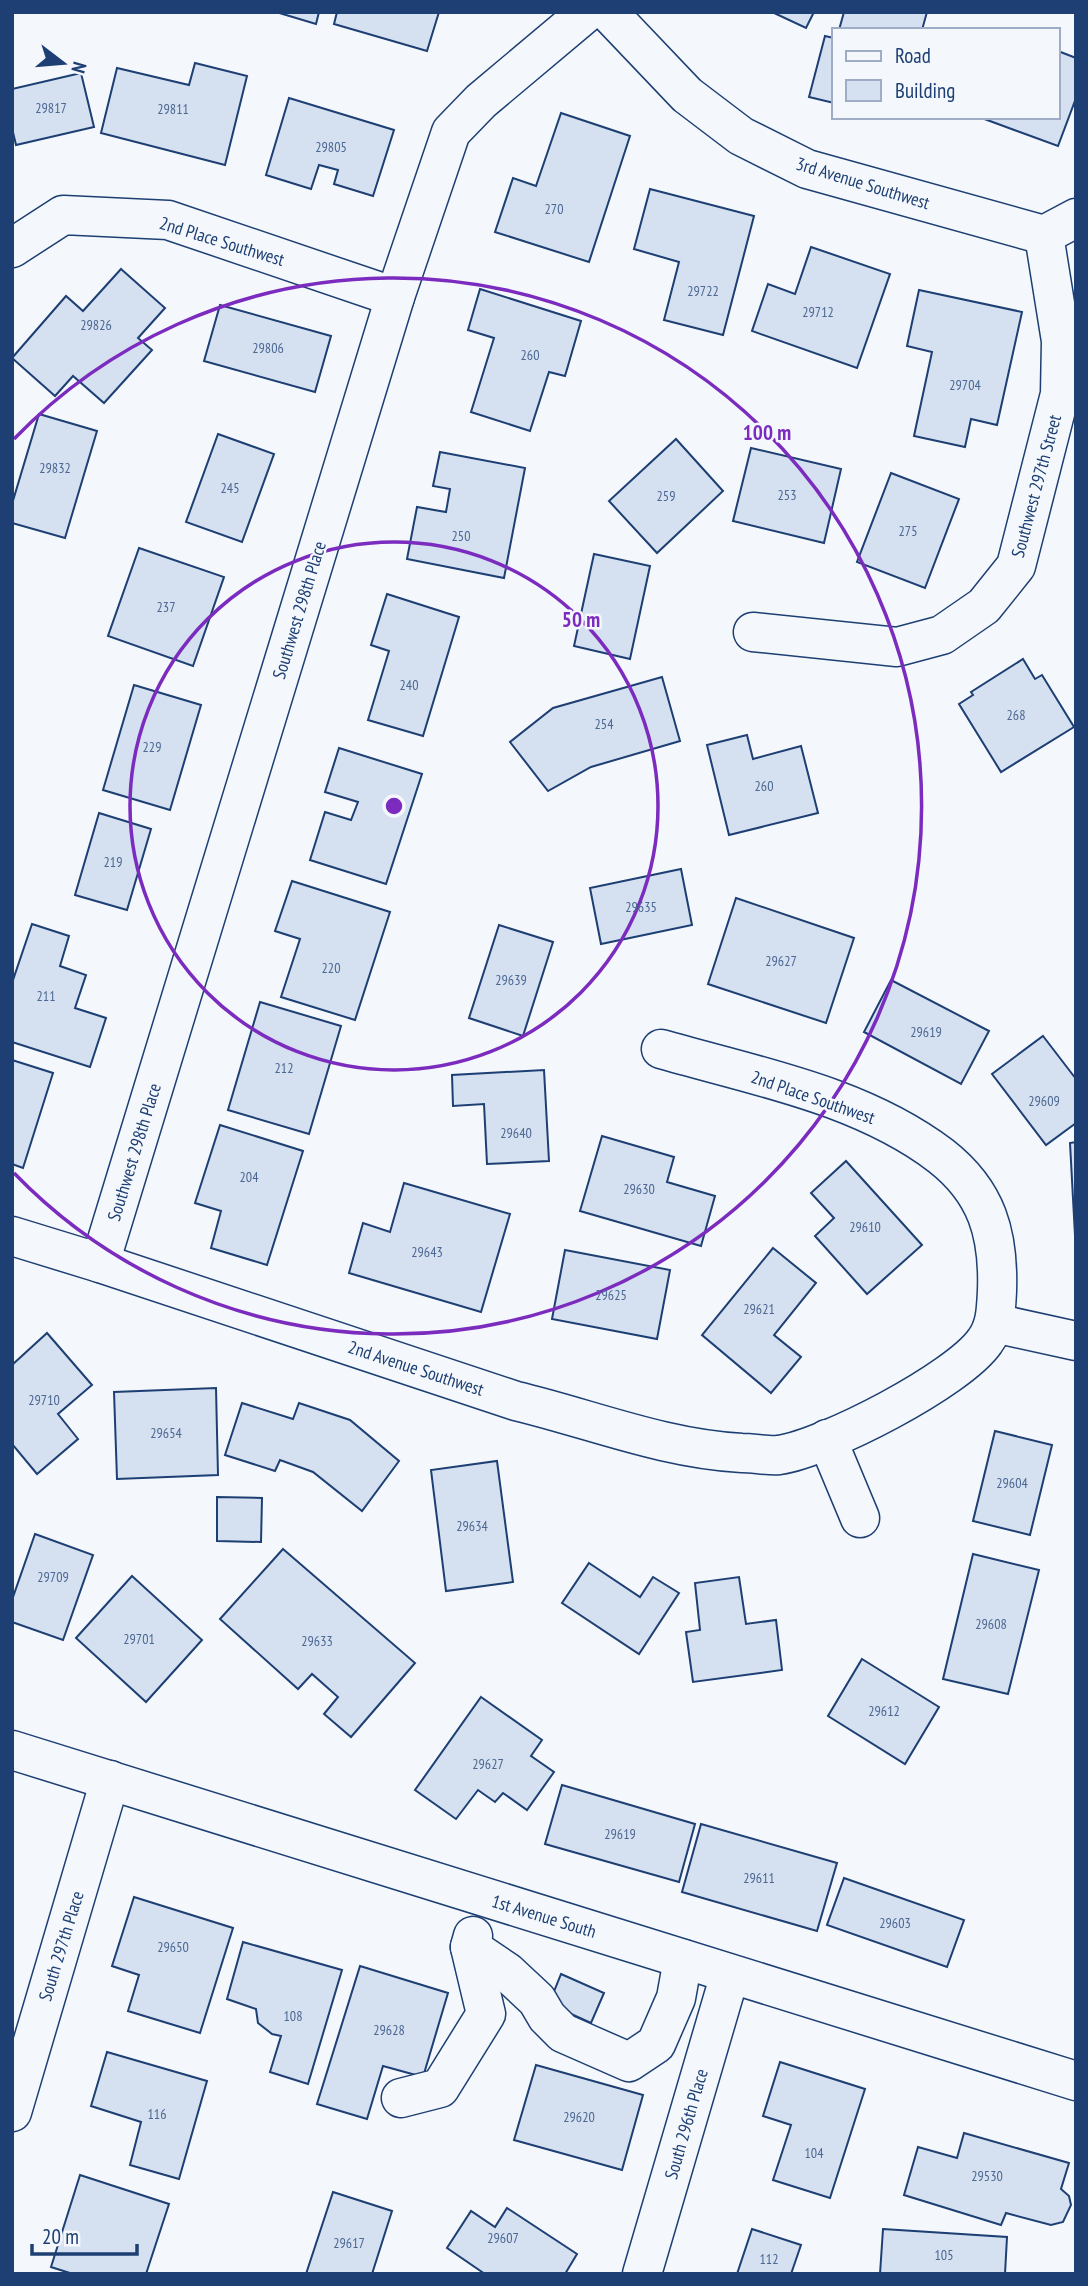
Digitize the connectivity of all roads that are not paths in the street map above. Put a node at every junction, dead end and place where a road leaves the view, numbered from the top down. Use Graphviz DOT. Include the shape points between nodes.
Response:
graph roads {
  1 [pos="587,12"];
  2 [pos="608,12"];
  3 [pos="1060,226"];
  4 [pos="12,248"];
  5 [pos="395,298"];
  6 [pos="753,632"];
  7 [pos="661,1049"];
  8 [pos="12,1236"];
  9 [pos="100,1263"];
  10 [pos="994,1323"];
  11 [pos="1076,1341"];
  12 [pos="827,1439"];
  13 [pos="860,1518"];
  14 [pos="12,1750"];
  15 [pos="110,1780"];
  16 [pos="485,1897"];
  17 [pos="470,1947"];
  18 [pos="683,1959"];
  19 [pos="730,1974"];
  20 [pos="1076,2081"];
  21 [pos="401,2098"];
  22 [pos="12,2112"];
  23 [pos="642,2274"];
  1 -- 5 [label="street, Southwest 298th Place" via="451,132"];
  2 -- 3 [label="street, 3rd Avenue Southwest" via="687,96 741,136 807,169"];
  3 -- 6 [label="street, Southwest 297th Street" via="1060,394 1016,566 984,606 942,635 897,647"];
  4 -- 5 [label="street, 2nd Place Southwest" via="63,215 168,220"];
  5 -- 9 [label="street, Southwest 298th Place"];
  7 -- 10 [label="street, 2nd Place Southwest" via="814,1093 880,1118 940,1156 969,1181 989,1216 998,1268"];
  8 -- 9 [label="street, 2nd Avenue Southwest"];
  9 -- 12 [label="street, 2nd Avenue Southwest" via="516,1401 627,1433 685,1447 779,1455"];
  10 -- 11 [label="street"];
  10 -- 12 [label="street, 2nd Avenue Southwest" via="984,1344 959,1367"];
  12 -- 13 [label="street"];
  14 -- 15 [label="street, 1st Avenue South"];
  15 -- 16 [label="street, 1st Avenue South"];
  15 -- 22 [label="street, South 297th Place"];
  16 -- 17 [label="street"];
  16 -- 18 [label="street, 1st Avenue South"];
  17 -- 18 [label="street" via="507,1972 563,2033 629,2062 656,2044 676,1998"];
  17 -- 21 [label="street" via="486,2014 440,2088"];
  18 -- 19 [label="street, 1st Avenue South"];
  19 -- 20 [label="street, 1st Avenue South"];
  19 -- 23 [label="street, South 296th Place"];
}
